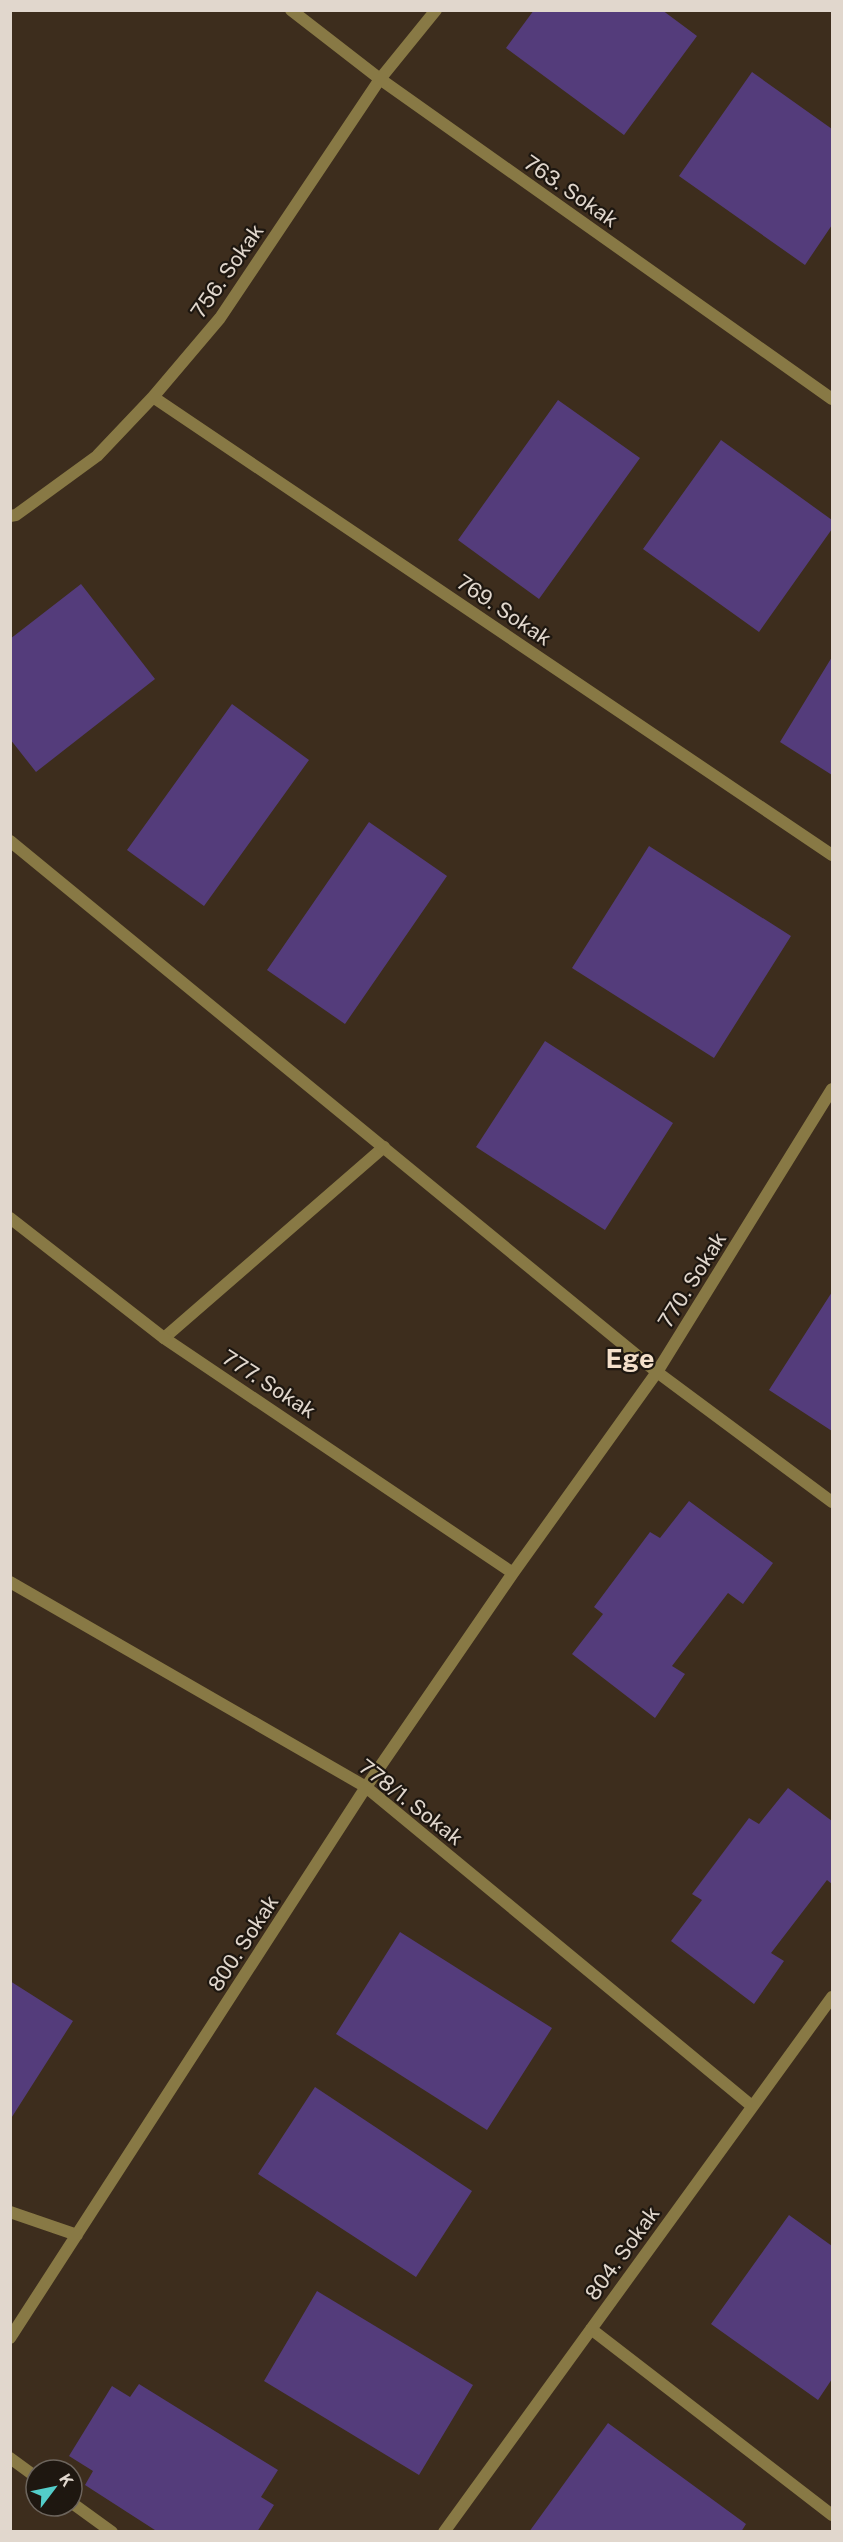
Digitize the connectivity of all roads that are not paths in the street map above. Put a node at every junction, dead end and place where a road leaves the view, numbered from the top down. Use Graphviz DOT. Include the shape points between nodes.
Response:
graph roads {
  1 [pos="291,10"];
  2 [pos="436,10"];
  3 [pos="380,79"];
  4 [pos="153,397"];
  5 [pos="832,399"];
  6 [pos="10,516"];
  7 [pos="10,841"];
  8 [pos="832,855"];
  9 [pos="832,1089"];
  10 [pos="384,1147"];
  11 [pos="10,1218"];
  12 [pos="164,1338"];
  13 [pos="657,1372"];
  14 [pos="832,1502"];
  15 [pos="513,1573"];
  16 [pos="10,1582"];
  17 [pos="366,1787"];
  18 [pos="832,1998"];
  19 [pos="752,2106"];
  20 [pos="10,2212"];
  21 [pos="77,2235"];
  22 [pos="591,2329"];
  23 [pos="10,2338"];
  24 [pos="10,2458"];
  25 [pos="24,2468"];
  26 [pos="84,2512"];
  27 [pos="832,2515"];
  28 [pos="112,2532"];
  29 [pos="444,2532"];
  1 -- 3 [label="street, 763. Sokak"];
  2 -- 3 [label="street, 756. Sokak"];
  3 -- 4 [label="street, 756. Sokak" via="220,318"];
  3 -- 5 [label="street, 763. Sokak"];
  4 -- 6 [label="street, 756. Sokak" via="97,456"];
  4 -- 8 [label="street, 769. Sokak"];
  7 -- 10 [label="street"];
  9 -- 13 [label="street, 770. Sokak"];
  10 -- 12 [label="street"];
  10 -- 13 [label="street"];
  11 -- 12 [label="street, 777. Sokak"];
  12 -- 15 [label="street, 777. Sokak"];
  13 -- 14 [label="street"];
  13 -- 15 [label="street, 770. Sokak"];
  15 -- 17 [label="street, 800. Sokak"];
  16 -- 17 [label="street, 778/1. Sokak"];
  17 -- 19 [label="street, 778/1. Sokak"];
  17 -- 21 [label="street, 800. Sokak"];
  18 -- 19 [label="street, 804. Sokak"];
  19 -- 22 [label="street, 804. Sokak"];
  20 -- 21 [label="street"];
  21 -- 23 [label="street, 800. Sokak"];
  22 -- 27 [label="street"];
  22 -- 29 [label="street, 804. Sokak"];
  24 -- 25 [label="street"];
  26 -- 28 [label="street"];
}
